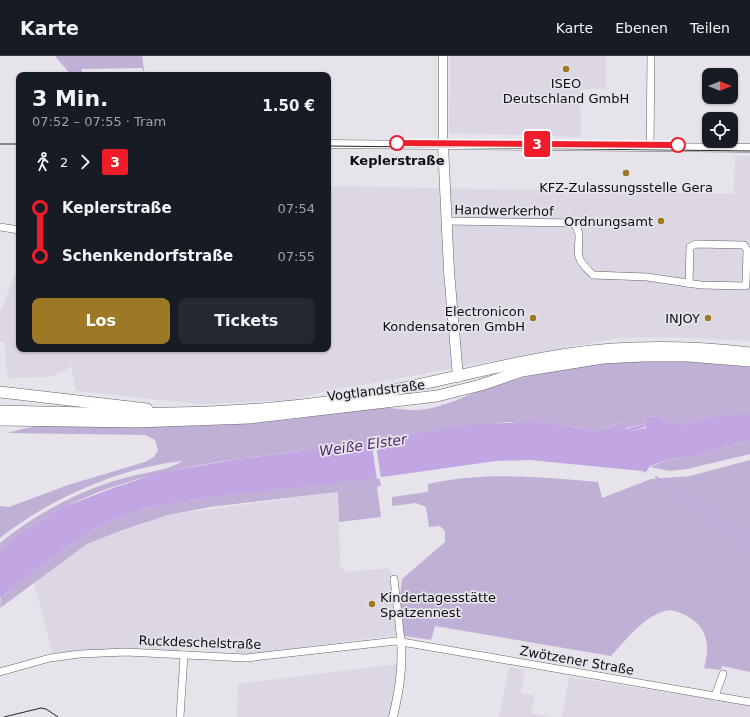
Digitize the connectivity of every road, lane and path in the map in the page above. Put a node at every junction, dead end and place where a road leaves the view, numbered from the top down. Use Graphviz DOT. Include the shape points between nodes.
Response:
graph roads {
  1 [pos="443,56"];
  2 [pos="651,56"];
  3 [pos="331,144"];
  4 [pos="443,145"];
  5 [pos="650,147"];
  6 [pos="750,148"];
  7 [pos="447,221"];
  8 [pos="0,227"];
  9 [pos="16,230"];
  10 [pos="689,284"];
  11 [pos="750,353"];
  12 [pos="750,361"];
  13 [pos="458,377"];
  14 [pos="459,391"];
  15 [pos="0,392"];
  16 [pos="0,412"];
  17 [pos="178,413"];
  18 [pos="0,420"];
  19 [pos="394,579"];
  20 [pos="400,641"];
  21 [pos="184,655"];
  22 [pos="0,672"];
  23 [pos="723,674"];
  24 [pos="715,696"];
  25 [pos="750,702"];
  26 [pos="180,717"];
  27 [pos="394,717"];
  1 -- 4 [label="street"];
  2 -- 5 [label="street"];
  3 -- 4 [label="street"];
  4 -- 5 [label="street"];
  4 -- 7 [label="main road"];
  5 -- 6 [label="street"];
  7 -- 10 [label="street, Handwerkerhof" via="573,223 579,231 579,256 593,275 647,276"];
  7 -- 13 [label="main road" via="448,271"];
  8 -- 9 [label="street"];
  10 -- 10 [label="street, Handwerkerhof" via="746,286 747,250 744,245 696,244 690,247"];
  11 -- 13 [label="main road, Vogtlandstraße" via="647,347 600,350 536,359"];
  12 -- 14 [label="main road, Vogtlandstraße" via="688,356 603,358 522,370"];
  13 -- 14 [label="main road"];
  13 -- 17 [label="main road, Vogtlandstraße" via="341,400 270,408"];
  14 -- 18 [label="main road, Vogtlandstraße" via="421,399 249,418 137,422"];
  15 -- 17 [label="main road"];
  16 -- 17 [label="main road, Vogtlandstraße"];
  19 -- 20 [label="street"];
  20 -- 21 [label="street, Ruckdeschelstraße" via="246,658"];
  20 -- 24 [label="street, Zwötzener Straße"];
  20 -- 27 [label="street" via="400,686"];
  21 -- 22 [label="street, Ruckdeschelstraße" via="126,652 73,654"];
  21 -- 26 [label="street"];
  23 -- 24 [label="street"];
  24 -- 25 [label="street, Zwötzener Straße"];
}
